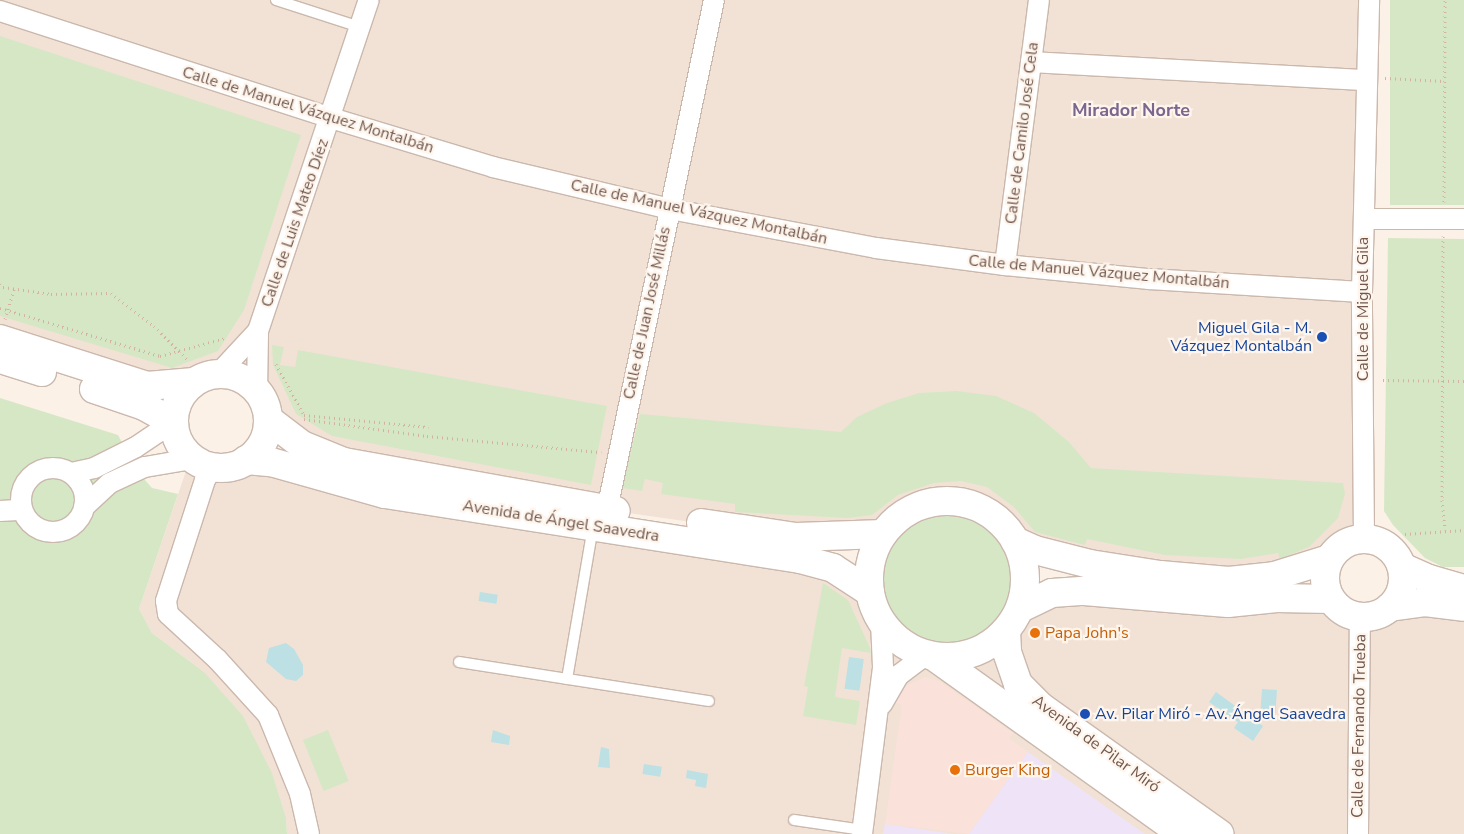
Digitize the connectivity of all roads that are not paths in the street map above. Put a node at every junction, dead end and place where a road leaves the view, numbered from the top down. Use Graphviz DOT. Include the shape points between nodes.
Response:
graph roads {
  1 [pos="276,0"];
  2 [pos="369,0"];
  3 [pos="714,0"];
  4 [pos="1039,0"];
  5 [pos="1369,0"];
  6 [pos="0,11"];
  7 [pos="360,27"];
  8 [pos="1031,62"];
  9 [pos="1376,79"];
  10 [pos="330,118"];
  11 [pos="670,209"];
  12 [pos="1364,219"];
  13 [pos="1464,219"];
  14 [pos="1005,265"];
  15 [pos="1362,292"];
  16 [pos="2,330"];
  17 [pos="258,332"];
  18 [pos="0,359"];
  19 [pos="200,373"];
  20 [pos="257,391"];
  21 [pos="268,419"];
  22 [pos="174,422"];
  23 [pos="246,460"];
  24 [pos="203,463"];
  25 [pos="71,473"];
  26 [pos="84,507"];
  27 [pos="22,510"];
  28 [pos="0,511"];
  29 [pos="600,518"];
  30 [pos="877,534"];
  31 [pos="1364,538"];
  32 [pos="1022,544"];
  33 [pos="1329,559"];
  34 [pos="1402,567"];
  35 [pos="864,588"];
  36 [pos="1464,589"];
  37 [pos="1330,598"];
  38 [pos="1027,604"];
  39 [pos="1390,607"];
  40 [pos="1464,607"];
  41 [pos="1360,617"];
  42 [pos="882,632"];
  43 [pos="1006,638"];
  44 [pos="931,661"];
  45 [pos="459,662"];
  46 [pos="568,679"];
  47 [pos="709,701"];
  48 [pos="878,712"];
  49 [pos="794,820"];
  50 [pos="863,832"];
  51 [pos="309,834"];
  52 [pos="1182,834"];
  53 [pos="1220,834"];
  54 [pos="1358,834"];
  1 -- 7 [label="lane"];
  2 -- 7 [label="street, Calle de Luis Mateo Díez"];
  3 -- 11 [label="street, Calle de Juan José Millás"];
  4 -- 8 [label="street, Calle de Camilo José Cela"];
  5 -- 9 [label="street, Calle de Miguel Gila"];
  6 -- 10 [label="street, Calle de Manuel Vázquez Montalbán"];
  7 -- 10 [label="street, Calle de Luis Mateo Díez"];
  8 -- 9 [label="street"];
  8 -- 14 [label="street, Calle de Camilo José Cela"];
  9 -- 12 [label="street, Calle de Miguel Gila"];
  10 -- 11 [label="street, Calle de Manuel Vázquez Montalbán" via="493,167"];
  10 -- 17 [label="street, Calle de Luis Mateo Díez"];
  11 -- 14 [label="street, Calle de Manuel Vázquez Montalbán" via="876,248"];
  11 -- 29 [label="street, Calle de Juan José Millás"];
  12 -- 13 [label="street"];
  12 -- 15 [label="street, Calle de Miguel Gila"];
  14 -- 15 [label="street, Calle de Manuel Vázquez Montalbán" via="1150,279"];
  15 -- 31 [label="street, Calle de Miguel Gila"];
  16 -- 19 [label="street" via="148,386"];
  17 -- 19 [label="street, Calle de Luis Mateo Díez"];
  17 -- 20 [label="street, Calle de Luis Mateo Díez"];
  18 -- 22 [label="street" via="115,395"];
  19 -- 20 [label="street" via="233,375"];
  19 -- 22 [label="street" via="183,393"];
  20 -- 21 [label="street"];
  21 -- 23 [label="street" via="262,442"];
  21 -- 29 [label="street, Avenida de Ángel Saavedra" via="302,446 344,462"];
  22 -- 24 [label="street" via="176,436"];
  22 -- 25 [label="street" via="136,448 94,468"];
  23 -- 24 [label="street" via="225,468"];
  23 -- 29 [label="street, Avenida de Ángel Saavedra" via="271,462 385,494"];
  24 -- 26 [label="street" via="145,467 110,483"];
  24 -- 51 [label="street" via="205,480 166,600 168,614 217,658 268,715 300,794"];
  25 -- 26 [label="street" via="83,488"];
  25 -- 27 [label="street" via="52,467 33,474 22,490"];
  26 -- 27 [label="street" via="74,524 54,532 34,527"];
  27 -- 28 [label="street"];
  29 -- 30 [label="street, Avenida de Ángel Saavedra" via="796,537"];
  29 -- 35 [label="street, Avenida de Ángel Saavedra" via="800,559 833,568"];
  29 -- 46 [label="lane"];
  30 -- 32 [label="street" via="918,507 940,502 962,503 983,510"];
  30 -- 35 [label="street"];
  31 -- 33 [label="street" via="1350,541"];
  31 -- 34 [label="street" via="1388,546"];
  32 -- 33 [label="street" via="1090,564 1160,576 1229,581 1274,576"];
  32 -- 38 [label="street"];
  33 -- 37 [label="street" via="1325,586"];
  34 -- 36 [label="street"];
  34 -- 39 [label="street" via="1399,596"];
  35 -- 42 [label="street"];
  37 -- 38 [label="street" via="1278,598 1228,603 1084,591 1052,593"];
  37 -- 41 [label="street" via="1343,611"];
  38 -- 43 [label="street"];
  39 -- 40 [label="street" via="1425,602"];
  39 -- 41 [label="street" via="1371,617"];
  41 -- 54 [label="street, Calle de Fernando Trueba"];
  42 -- 44 [label="street"];
  42 -- 48 [label="street"];
  43 -- 44 [label="street" via="959,657"];
  43 -- 53 [label="street, Avenida de Pilar Miró" via="1018,684 1041,707"];
  44 -- 48 [label="street" via="887,691"];
  44 -- 52 [label="street, Avenida de Pilar Miró"];
  45 -- 46 [label="lane"];
  46 -- 47 [label="lane"];
  48 -- 50 [label="street"];
  49 -- 50 [label="lane"];
}
